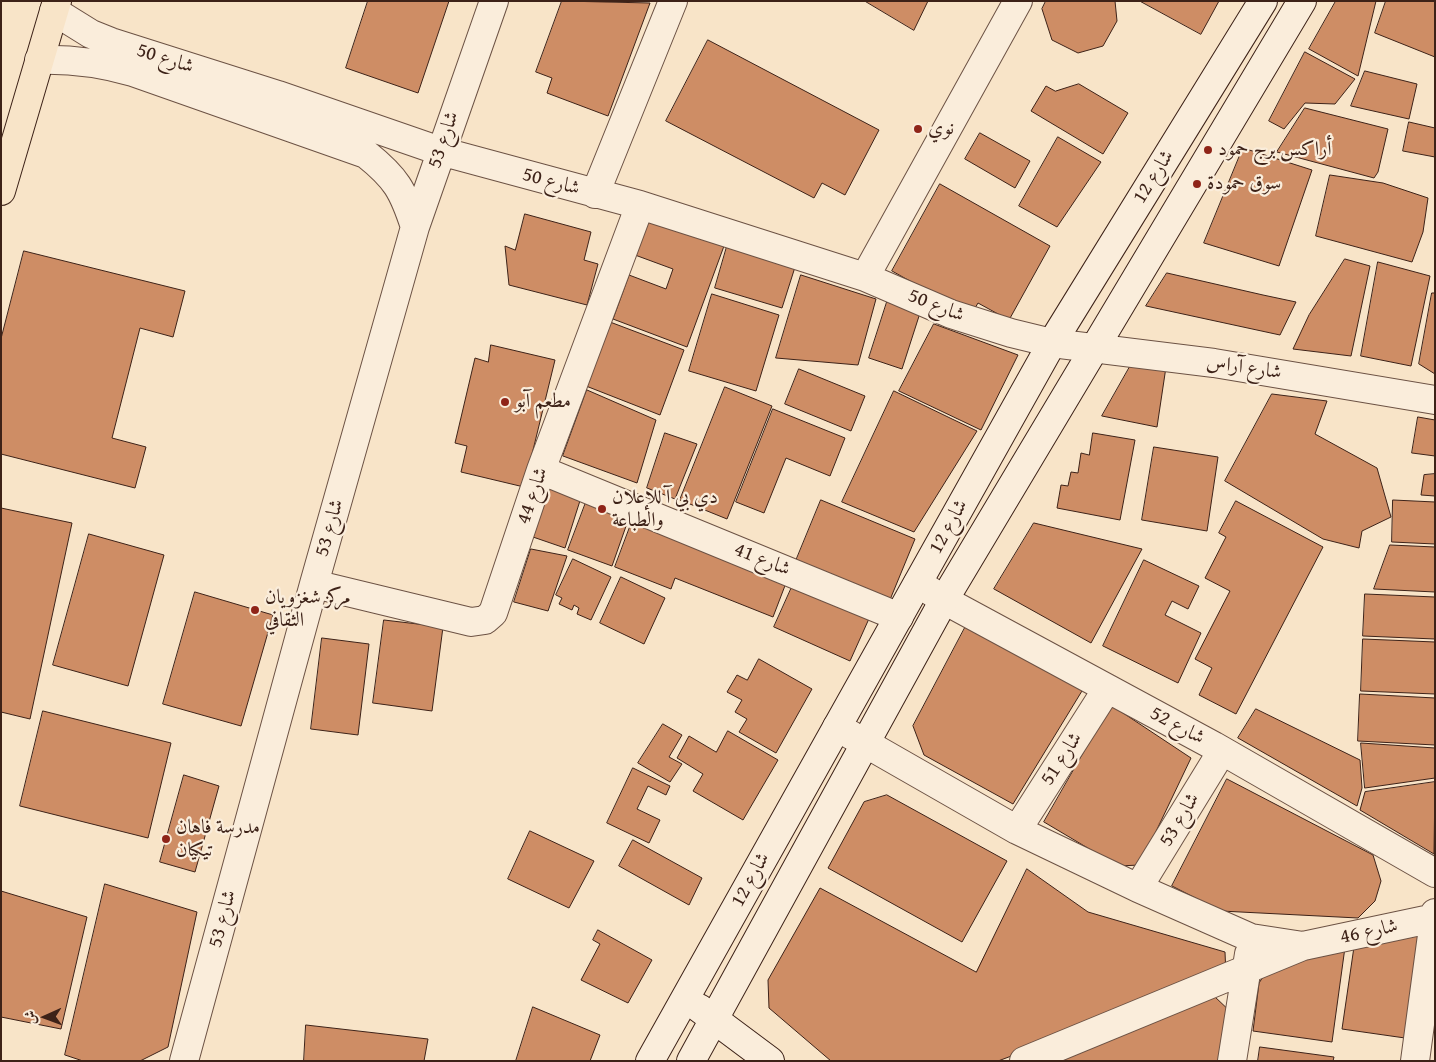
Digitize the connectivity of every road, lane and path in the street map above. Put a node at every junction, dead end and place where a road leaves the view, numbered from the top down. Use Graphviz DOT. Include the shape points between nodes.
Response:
graph roads {
  1 [pos="494,1"];
  2 [pos="673,1"];
  3 [pos="1018,1"];
  4 [pos="1263,1"];
  5 [pos="1302,1"];
  6 [pos="55,6"];
  7 [pos="39,60"];
  8 [pos="275,108"];
  9 [pos="440,151"];
  10 [pos="1,191"];
  11 [pos="595,194"];
  12 [pos="640,205"];
  13 [pos="415,227"];
  14 [pos="865,277"];
  15 [pos="1052,343"];
  16 [pos="1092,350"];
  17 [pos="1435,400"];
  18 [pos="541,470"];
  19 [pos="918,583"];
  20 [pos="314,584"];
  21 [pos="944,600"];
  22 [pos="899,617"];
  23 [pos="1107,688"];
  24 [pos="837,727"];
  25 [pos="865,743"];
  26 [pos="1222,751"];
  27 [pos="1017,830"];
  28 [pos="1435,874"];
  29 [pos="1138,888"];
  30 [pos="1435,917"];
  31 [pos="1251,938"];
  32 [pos="1303,946"];
  33 [pos="1246,969"];
  34 [pos="684,999"];
  35 [pos="715,1018"];
  36 [pos="657,1049"];
  37 [pos="694,1059"];
  38 [pos="184,1061"];
  39 [pos="770,1061"];
  40 [pos="1024,1061"];
  41 [pos="1232,1061"];
  42 [pos="1415,1061"];
  1 -- 9 [label="street, شارع 53"];
  2 -- 11 [label="street"];
  3 -- 14 [label="street"];
  4 -- 15 [label="street, شارع 12"];
  5 -- 16 [label="street, شارع 12"];
  6 -- 7 [label="highway"];
  6 -- 8 [label="street, شارع 50" via="72,24"];
  7 -- 8 [label="street" via="71,59 102,64"];
  7 -- 10 [label="highway"];
  8 -- 9 [label="street, شارع 50"];
  8 -- 13 [label="street" via="366,154 389,173 406,198"];
  9 -- 11 [label="street, شارع 50"];
  9 -- 13 [label="street, شارع 53"];
  11 -- 12 [label="street, شارع 50"];
  12 -- 14 [label="street, شارع 50"];
  12 -- 18 [label="street, شارع 44"];
  13 -- 20 [label="street, شارع 53"];
  14 -- 15 [label="street, شارع 50" via="951,314"];
  15 -- 16 [label="street, شارع آراس"];
  15 -- 19 [label="street, شارع 12"];
  16 -- 17 [label="street, شارع آراس" via="1214,364"];
  16 -- 21 [label="street, شارع 12"];
  18 -- 20 [label="street, شارع 44" via="493,613 485,620 471,622"];
  18 -- 22 [label="street, شارع 41"];
  19 -- 21 [label="street, شارع 52"];
  19 -- 22 [label="street, شارع 12"];
  20 -- 38 [label="street, شارع 53"];
  21 -- 23 [label="street, شارع 52"];
  21 -- 25 [label="street, شارع 12"];
  22 -- 24 [label="street, شارع 12"];
  23 -- 26 [label="street, شارع 52"];
  23 -- 27 [label="street, شارع 51"];
  24 -- 25 [label="street"];
  24 -- 34 [label="street, شارع 12"];
  25 -- 27 [label="street"];
  25 -- 35 [label="street, شارع 12"];
  26 -- 28 [label="street, شارع 52"];
  26 -- 29 [label="street, شارع 53"];
  27 -- 29 [label="street"];
  29 -- 31 [label="street"];
  30 -- 32 [label="street, شارع 46"];
  30 -- 42 [label="street"];
  31 -- 32 [label="street"];
  31 -- 33 [label="street"];
  32 -- 33 [label="street"];
  33 -- 40 [label="street"];
  33 -- 41 [label="street"];
  34 -- 35 [label="street"];
  34 -- 36 [label="street, شارع 12"];
  35 -- 37 [label="street, شارع 12"];
  35 -- 39 [label="street"];
  36 -- 37 [label="street"];
}
